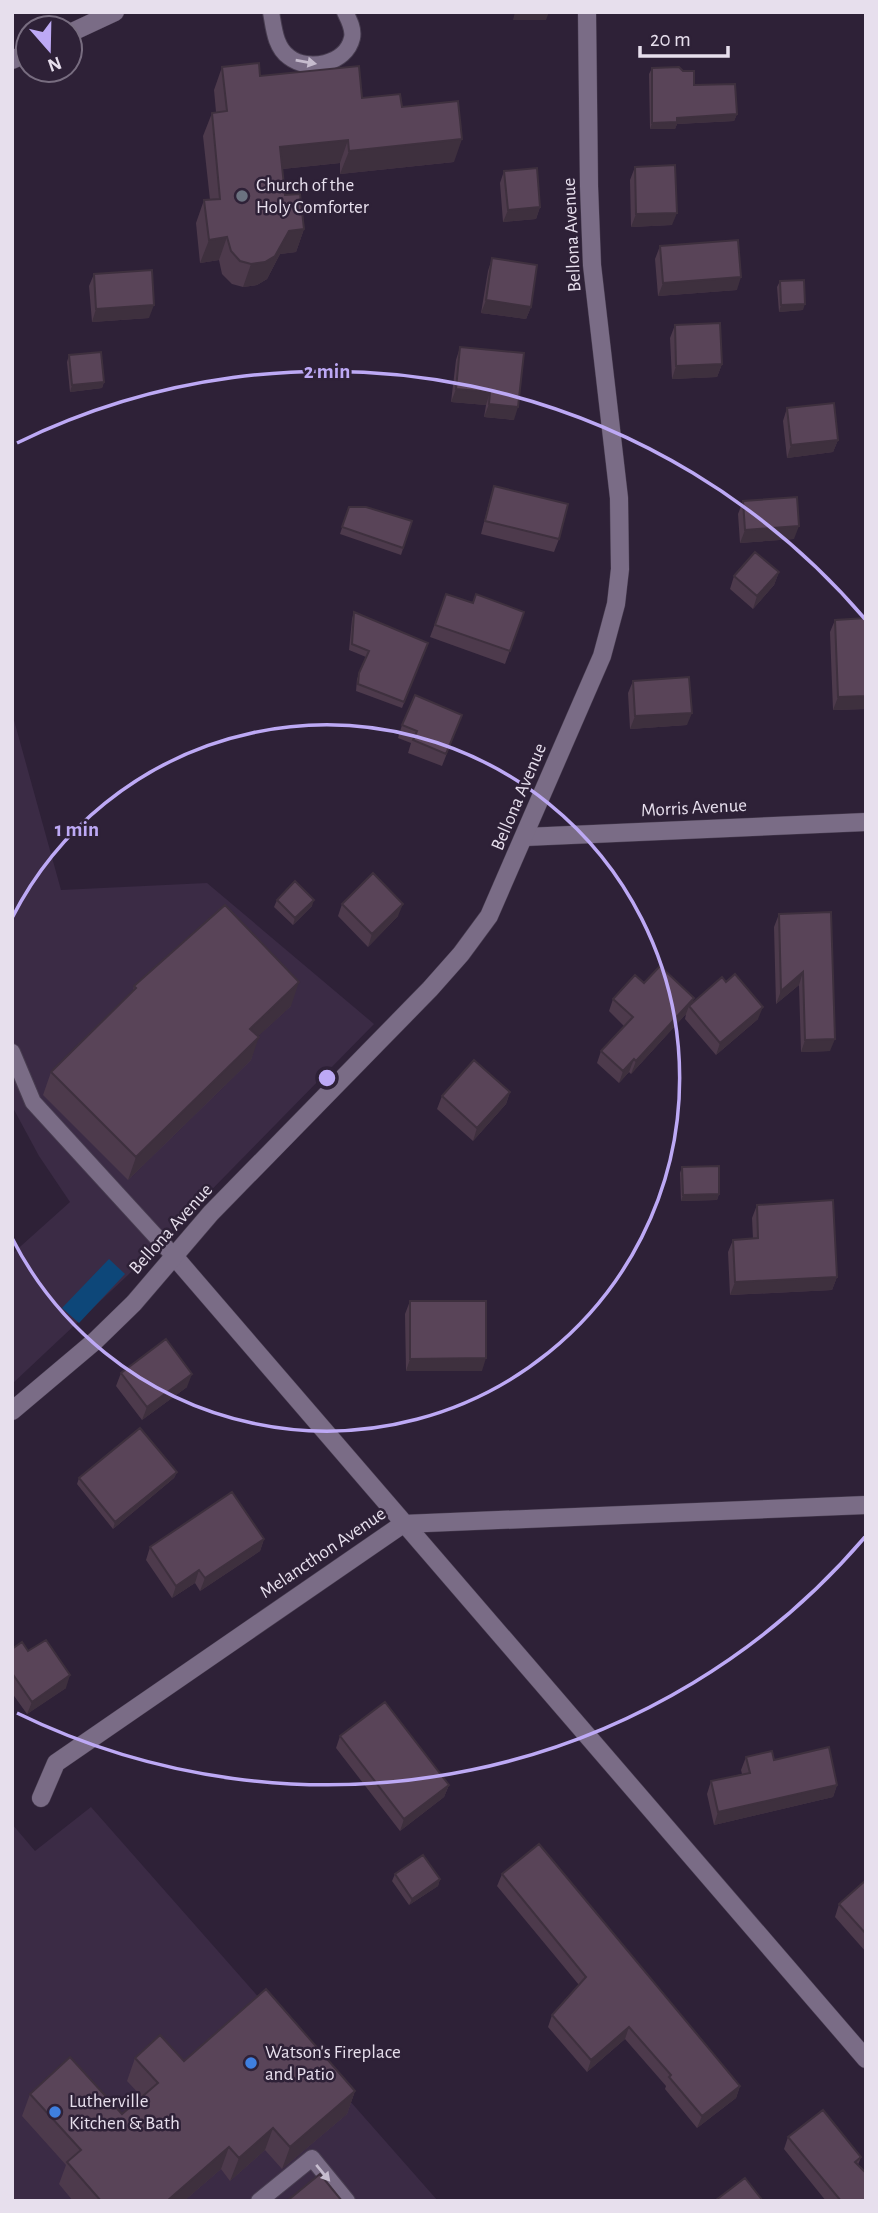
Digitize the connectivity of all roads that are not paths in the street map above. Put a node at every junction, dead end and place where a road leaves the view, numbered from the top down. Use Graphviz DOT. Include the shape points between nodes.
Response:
graph roads {
  1 [pos="115,12"];
  2 [pos="271,12"];
  3 [pos="345,12"];
  4 [pos="587,12"];
  5 [pos="84,26"];
  6 [pos="866,822"];
  7 [pos="525,837"];
  8 [pos="12,1052"];
  9 [pos="173,1255"];
  10 [pos="12,1410"];
  11 [pos="866,1505"];
  12 [pos="403,1524"];
  13 [pos="41,1798"];
  14 [pos="866,2059"];
  15 [pos="259,2201"];
  16 [pos="347,2201"];
  1 -- 5 [label="street"];
  2 -- 3 [label="lane, one-way" via="276,41 288,57 307,65 328,63 344,53 353,37"];
  4 -- 7 [label="street, Bellona Avenue" via="592,265 618,498 620,569 616,604 601,656"];
  6 -- 7 [label="street, Morris Avenue"];
  7 -- 9 [label="street, Bellona Avenue" via="489,916 461,954"];
  8 -- 9 [label="lane" via="33,1102"];
  9 -- 10 [label="street, Bellona Avenue" via="95,1341"];
  9 -- 12 [label="street"];
  11 -- 12 [label="street, Melancthon Avenue"];
  12 -- 13 [label="street, Melancthon Avenue" via="56,1763"];
  12 -- 14 [label="street"];
  15 -- 16 [label="lane, one-way" via="312,2158"];
}
